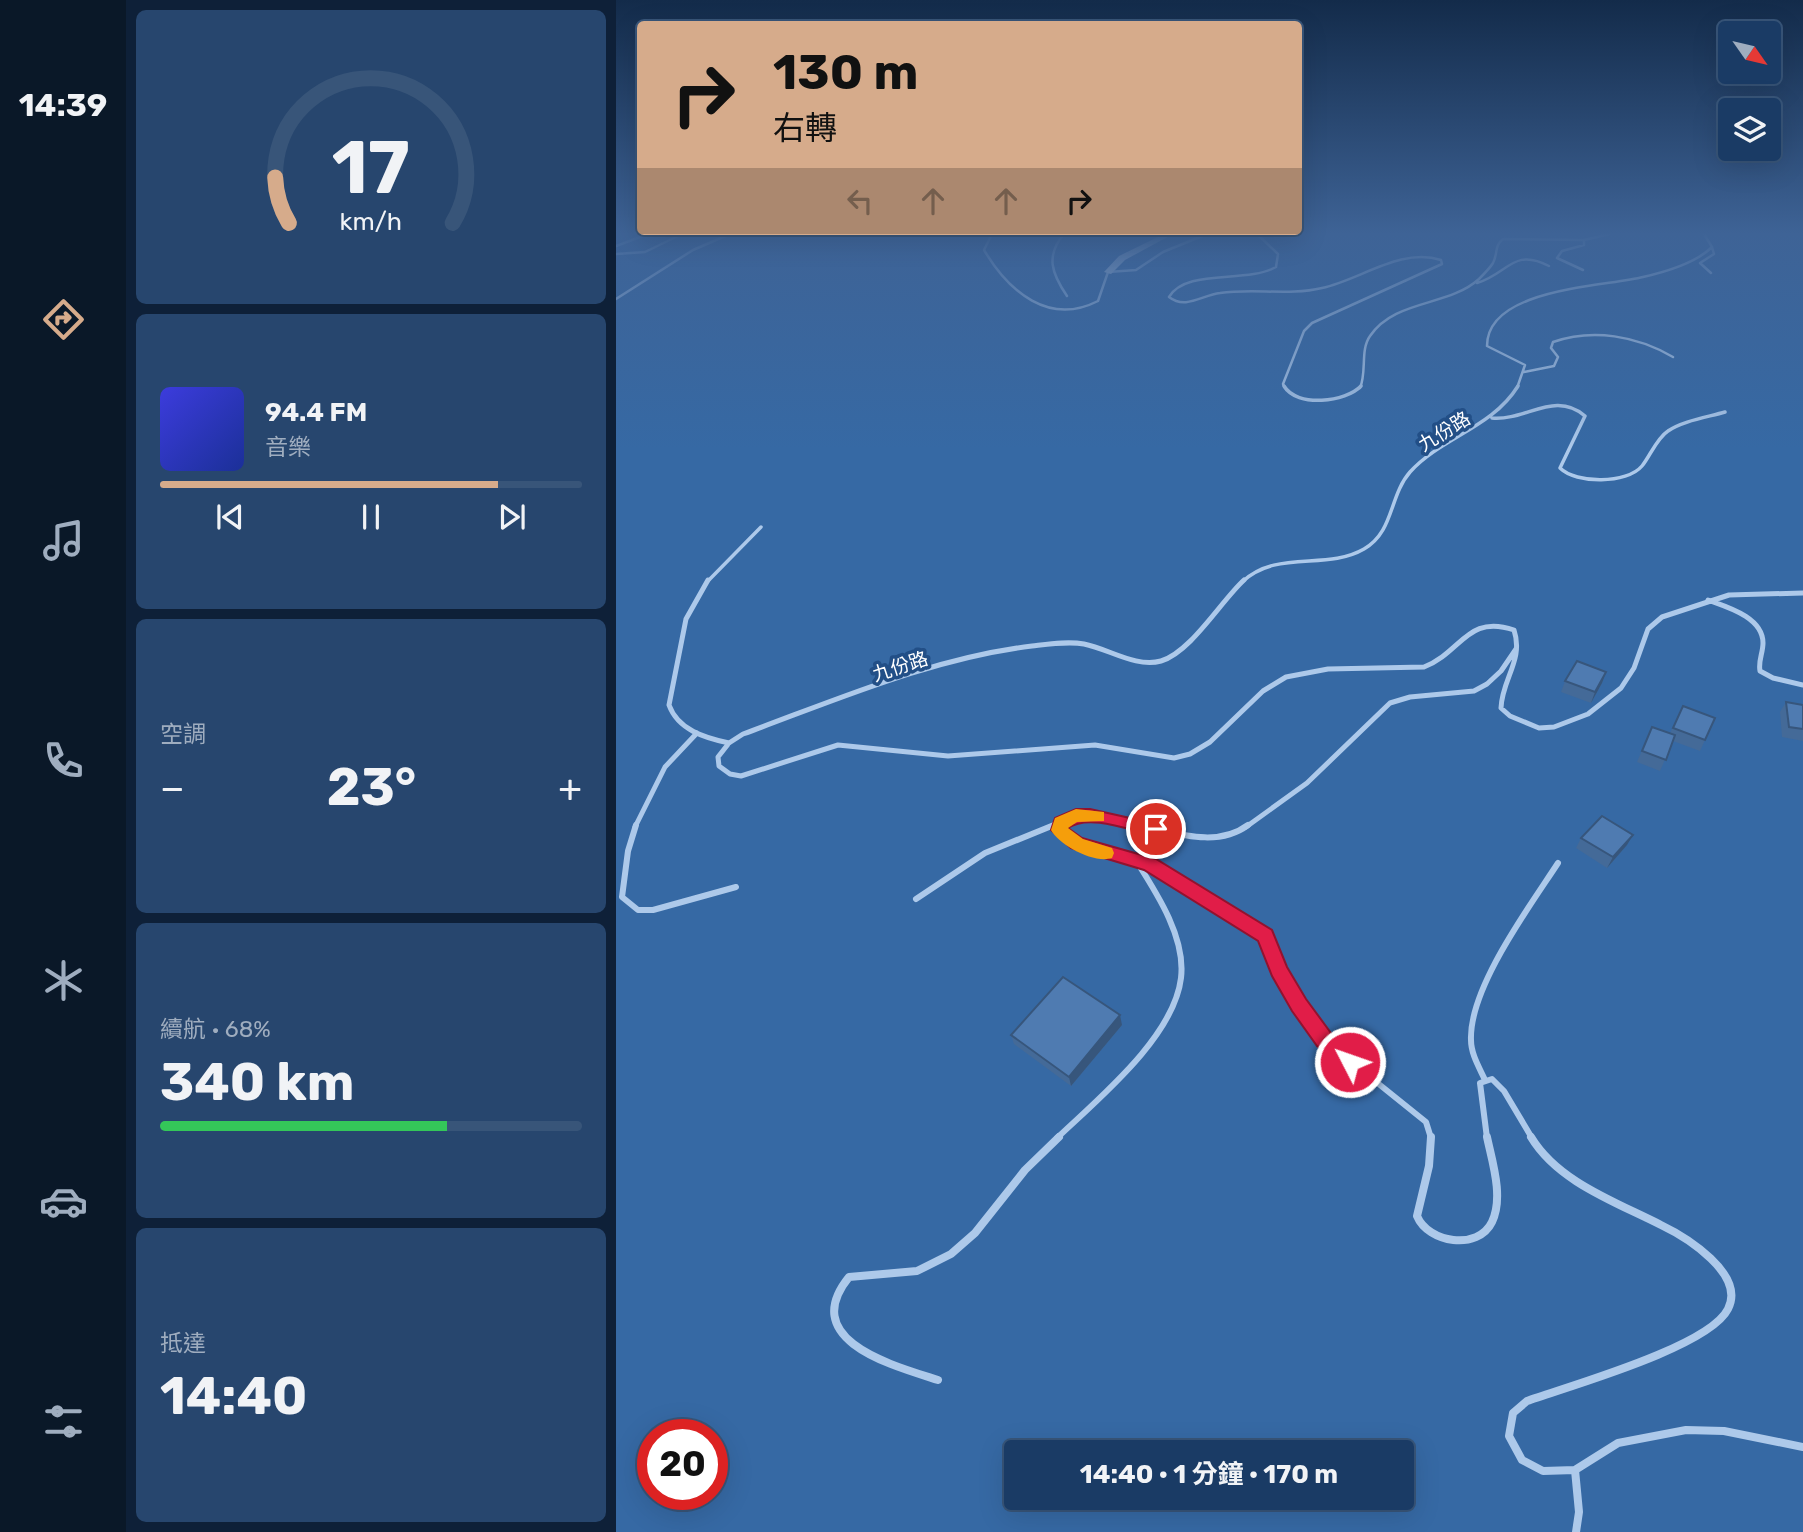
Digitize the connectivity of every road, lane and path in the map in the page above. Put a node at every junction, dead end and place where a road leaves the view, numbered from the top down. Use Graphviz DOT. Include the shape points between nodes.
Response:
graph roads {
  1 [pos="1046,305"];
  2 [pos="1091,305"];
  3 [pos="1346,305"];
  4 [pos="1414,305"];
  5 [pos="1522,305"];
  6 [pos="1673,356"];
  7 [pos="1524,372"];
  8 [pos="1725,412"];
  9 [pos="1492,418"];
  10 [pos="761,527"];
  11 [pos="1803,593"];
  12 [pos="1708,600"];
  13 [pos="1516,646"];
  14 [pos="1803,684"];
  15 [pos="697,733"];
  16 [pos="729,743"];
  17 [pos="1061,823"];
  18 [pos="1135,859"];
  19 [pos="1558,863"];
  20 [pos="736,887"];
  21 [pos="916,899"];
  22 [pos="1485,1080"];
  23 [pos="939,1380"];
  24 [pos="1803,1447"];
  25 [pos="1575,1470"];
  26 [pos="1576,1532"];
  1 -- 2 [label="lane" via="1067,311"];
  3 -- 4 [label="lane" via="1304,331 1283,384 1287,391 1314,401 1348,397 1365,377 1367,337"];
  5 -- 7 [label="lane" via="1499,315 1487,334 1487,346 1522,362"];
  6 -- 7 [label="lane" via="1641,340 1578,337 1550,345 1558,357 1554,366"];
  7 -- 9 [label="lane, 九份路" via="1509,405"];
  8 -- 9 [label="lane" via="1667,431 1640,470 1614,480 1573,475 1560,468 1585,416 1575,409 1543,405 1505,419"];
  9 -- 16 [label="lane, 九份路" via="1439,448 1409,472 1388,523 1374,543 1349,554 1260,568 1222,601 1172,657 1144,662 1100,646 1069,643 996,653 874,689 743,734"];
  10 -- 15 [label="lane" via="720,564 687,619 669,708 677,720"];
  11 -- 12 [label="lane"];
  12 -- 13 [label="lane" via="1654,622 1642,640 1634,668 1616,694 1588,714 1554,727 1527,725 1501,708 1499,698 1514,674"];
  12 -- 14 [label="lane" via="1758,627 1763,643 1760,670 1773,678"];
  13 -- 16 [label="lane" via="1514,630 1490,622 1471,629 1443,659 1424,667 1328,669 1286,677 1263,691 1210,742 1174,758 1095,745 948,756 838,745 741,776 719,766 718,757"];
  13 -- 17 [label="lane" via="1497,678 1480,690 1390,703 1307,783 1239,832 1210,839 1090,816"];
  15 -- 16 [label="lane"];
  15 -- 20 [label="lane" via="671,758 649,794 629,839 622,897 638,910 653,910"];
  17 -- 18 [label="lane" via="1059,830 1077,844"];
  17 -- 21 [label="lane" via="970,859"];
  18 -- 22 [label="lane" via="1176,878 1265,935 1279,971 1324,1040 1426,1122 1434,1150 1417,1207 1420,1224 1448,1240 1482,1235 1496,1216 1499,1202 1479,1090"];
  18 -- 23 [label="lane" via="1169,922 1178,946 1181,980 1170,1009 1148,1041 1094,1104 1050,1142 960,1248 937,1264 908,1272 849,1277 837,1292 831,1313 835,1328 862,1348"];
  19 -- 22 [label="lane" via="1488,979 1476,1011 1470,1036"];
  22 -- 25 [label="lane" via="1501,1084 1540,1151 1566,1173 1703,1251 1721,1268 1728,1285 1728,1308 1715,1325 1675,1348 1527,1401 1513,1413 1509,1436 1522,1460 1543,1471"];
  24 -- 25 [label="lane" via="1724,1431 1686,1430 1618,1443"];
  25 -- 26 [label="lane"];
}
